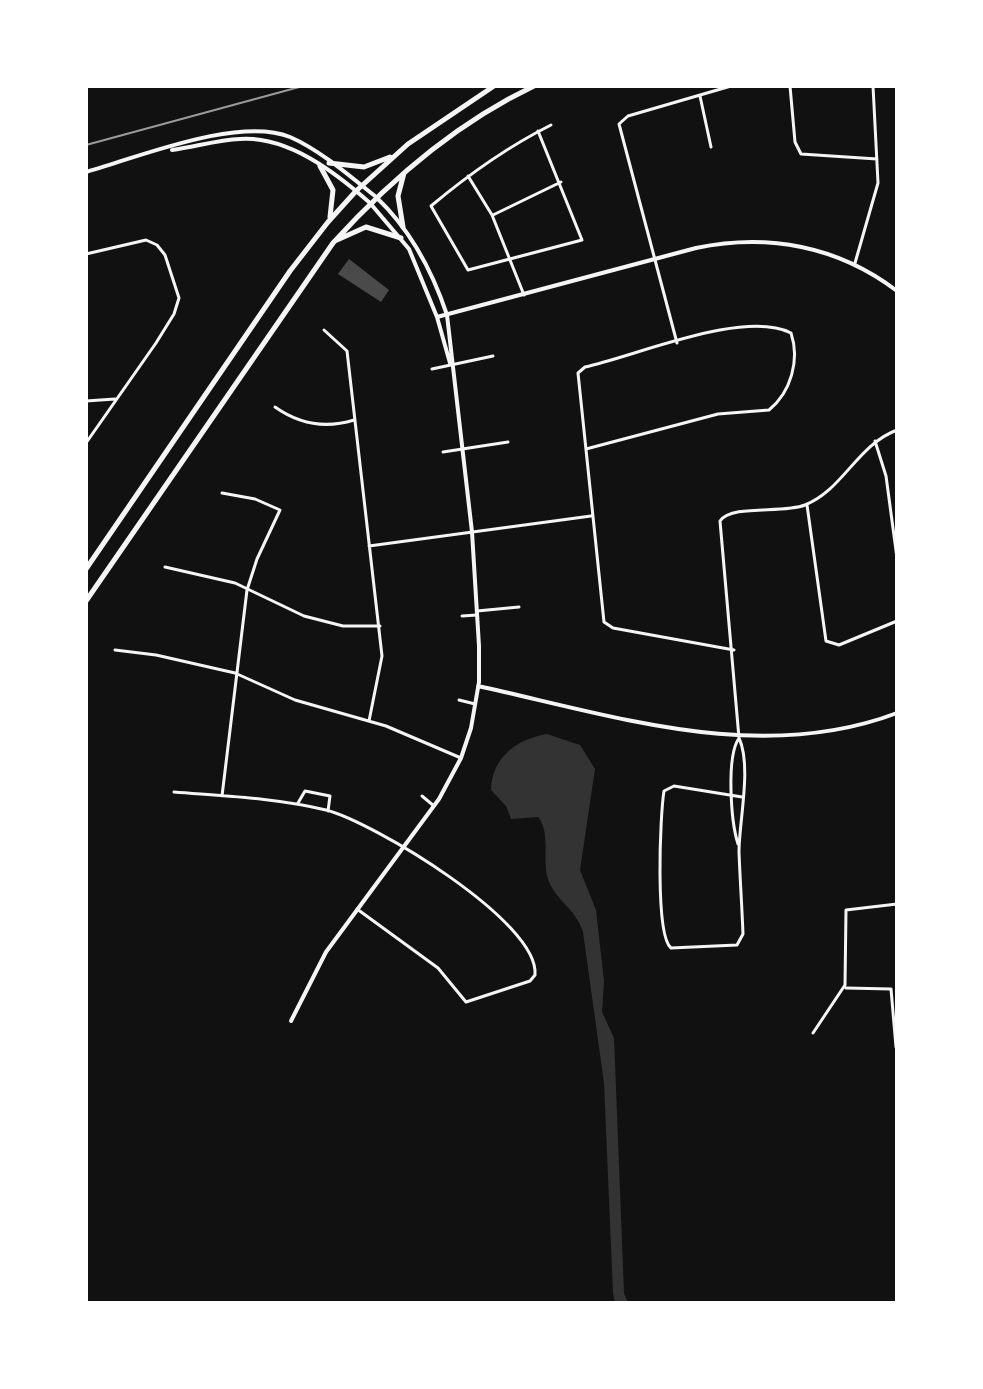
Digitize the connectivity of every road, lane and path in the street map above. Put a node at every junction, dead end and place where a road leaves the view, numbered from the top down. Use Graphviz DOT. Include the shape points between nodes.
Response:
graph roads {
  1 [pos="494,86"];
  2 [pos="534,86"];
  3 [pos="731,86"];
  4 [pos="790,86"];
  5 [pos="873,86"];
  6 [pos="700,95"];
  7 [pos="551,125"];
  8 [pos="538,131"];
  9 [pos="711,147"];
  10 [pos="158,152"];
  11 [pos="398,153"];
  12 [pos="877,159"];
  13 [pos="329,163"];
  14 [pos="320,166"];
  15 [pos="86,172"];
  16 [pos="404,172"];
  17 [pos="468,176"];
  18 [pos="561,182"];
  19 [pos="359,188"];
  20 [pos="376,197"];
  21 [pos="370,203"];
  22 [pos="492,215"];
  23 [pos="328,222"];
  24 [pos="403,227"];
  25 [pos="401,238"];
  26 [pos="333,243"];
  27 [pos="86,254"];
  28 [pos="655,259"];
  29 [pos="513,261"];
  30 [pos="855,263"];
  31 [pos="897,291"];
  32 [pos="524,295"];
  33 [pos="447,315"];
  34 [pos="437,317"];
  35 [pos="324,330"];
  36 [pos="677,343"];
  37 [pos="493,356"];
  38 [pos="450,366"];
  39 [pos="432,369"];
  40 [pos="115,399"];
  41 [pos="86,401"];
  42 [pos="275,407"];
  43 [pos="354,420"];
  44 [pos="897,430"];
  45 [pos="87,440"];
  46 [pos="875,441"];
  47 [pos="508,442"];
  48 [pos="462,449"];
  49 [pos="586,449"];
  50 [pos="443,452"];
  51 [pos="222,493"];
  52 [pos="807,505"];
  53 [pos="593,516"];
  54 [pos="472,532"];
  55 [pos="369,546"];
  56 [pos="897,558"];
  57 [pos="165,567"];
  58 [pos="86,569"];
  59 [pos="247,590"];
  60 [pos="86,601"];
  61 [pos="519,607"];
  62 [pos="477,613"];
  63 [pos="462,616"];
  64 [pos="897,621"];
  65 [pos="380,626"];
  66 [pos="115,650"];
  67 [pos="734,650"];
  68 [pos="235,673"];
  69 [pos="478,686"];
  70 [pos="459,700"];
  71 [pos="475,704"];
  72 [pos="897,713"];
  73 [pos="369,721"];
  74 [pos="739,738"];
  75 [pos="461,758"];
  76 [pos="174,792"];
  77 [pos="732,795"];
  78 [pos="222,796"];
  79 [pos="422,796"];
  80 [pos="742,797"];
  81 [pos="298,804"];
  82 [pos="434,806"];
  83 [pos="328,811"];
  84 [pos="404,847"];
  85 [pos="739,848"];
  86 [pos="897,904"];
  87 [pos="357,909"];
  88 [pos="844,987"];
  89 [pos="291,1021"];
  90 [pos="813,1033"];
  91 [pos="896,1047"];
  1 -- 11 [label="main road"];
  2 -- 16 [label="main road" via="470,122"];
  3 -- 6 [label="street"];
  4 -- 12 [label="street" via="795,142 801,154"];
  5 -- 12 [label="street"];
  6 -- 9 [label="street"];
  6 -- 28 [label="street" via="624,117 619,124"];
  7 -- 8 [label="street"];
  8 -- 17 [label="street"];
  8 -- 18 [label="street"];
  10 -- 13 [label="street" via="255,130 288,136"];
  10 -- 14 [label="street" via="257,139 295,150"];
  10 -- 15 [label="street"];
  11 -- 13 [label="main road" via="364,167"];
  11 -- 19 [label="main road"];
  12 -- 30 [label="street" via="877,191"];
  13 -- 19 [label="street"];
  14 -- 19 [label="street"];
  14 -- 23 [label="main road" via="334,194"];
  16 -- 20 [label="main road"];
  16 -- 24 [label="main road" via="398,196"];
  17 -- 22 [label="street"];
  17 -- 29 [label="street" via="431,206 468,270"];
  18 -- 22 [label="street"];
  18 -- 29 [label="street" via="582,240"];
  19 -- 20 [label="street"];
  19 -- 21 [label="street"];
  19 -- 23 [label="main road"];
  20 -- 21 [label="main road"];
  20 -- 24 [label="street"];
  21 -- 25 [label="street"];
  21 -- 26 [label="main road"];
  22 -- 29 [label="street"];
  23 -- 58 [label="main road"];
  24 -- 33 [label="street" via="438,285"];
  25 -- 26 [label="main road" via="366,227"];
  25 -- 34 [label="street"];
  26 -- 60 [label="main road"];
  27 -- 40 [label="street" via="146,240 157,245 179,298 168,324"];
  28 -- 30 [label="street" via="709,245 757,241 806,247"];
  28 -- 32 [label="street"];
  28 -- 36 [label="street"];
  29 -- 32 [label="street"];
  30 -- 31 [label="street"];
  32 -- 33 [label="street"];
  33 -- 34 [label="street"];
  33 -- 38 [label="street"];
  34 -- 38 [label="street"];
  35 -- 43 [label="street" via="347,351"];
  36 -- 49 [label="street" via="581,369 577,379"];
  36 -- 49 [label="street" via="736,328 781,329 793,337 793,372 769,410 718,414"];
  37 -- 38 [label="street"];
  38 -- 39 [label="street"];
  38 -- 48 [label="street"];
  40 -- 41 [label="street"];
  40 -- 45 [label="street"];
  42 -- 43 [label="street" via="308,424"];
  43 -- 55 [label="street"];
  44 -- 46 [label="street"];
  46 -- 52 [label="street"];
  46 -- 56 [label="street" via="886,476"];
  47 -- 48 [label="street"];
  48 -- 50 [label="street"];
  48 -- 54 [label="street"];
  49 -- 53 [label="street"];
  51 -- 59 [label="street" via="280,510"];
  52 -- 64 [label="street" via="826,641 839,645"];
  52 -- 67 [label="street" via="729,513 720,521"];
  53 -- 54 [label="street"];
  53 -- 67 [label="street" via="606,625"];
  54 -- 55 [label="street"];
  54 -- 62 [label="street"];
  55 -- 65 [label="street"];
  57 -- 59 [label="street"];
  59 -- 65 [label="street" via="304,616 343,626"];
  59 -- 68 [label="street"];
  61 -- 62 [label="street"];
  62 -- 63 [label="street"];
  62 -- 69 [label="street"];
  65 -- 73 [label="street" via="381,675"];
  66 -- 68 [label="street"];
  67 -- 74 [label="street"];
  68 -- 73 [label="street" via="295,700"];
  68 -- 78 [label="street"];
  69 -- 71 [label="street"];
  69 -- 74 [label="street"];
  70 -- 71 [label="street"];
  71 -- 75 [label="street"];
  72 -- 74 [label="street" via="840,732"];
  73 -- 75 [label="street"];
  74 -- 77 [label="street" via="733,746"];
  74 -- 80 [label="street"];
  75 -- 82 [label="street"];
  76 -- 78 [label="street"];
  77 -- 80 [label="street"];
  77 -- 85 [label="street"];
  77 -- 85 [label="street" via="674,786 664,791 661,861 667,946 741,942"];
  78 -- 81 [label="street"];
  79 -- 82 [label="street"];
  80 -- 85 [label="street"];
  81 -- 83 [label="street"];
  81 -- 83 [label="street" via="305,791 317,790 330,796"];
  82 -- 84 [label="street"];
  83 -- 84 [label="street"];
  84 -- 87 [label="street"];
  84 -- 87 [label="street" via="506,922 533,962 534,979 466,1002 438,968"];
  86 -- 88 [label="street" via="846,910"];
  87 -- 89 [label="street" via="326,952"];
  88 -- 90 [label="street"];
  88 -- 91 [label="street" via="891,989"];
}
